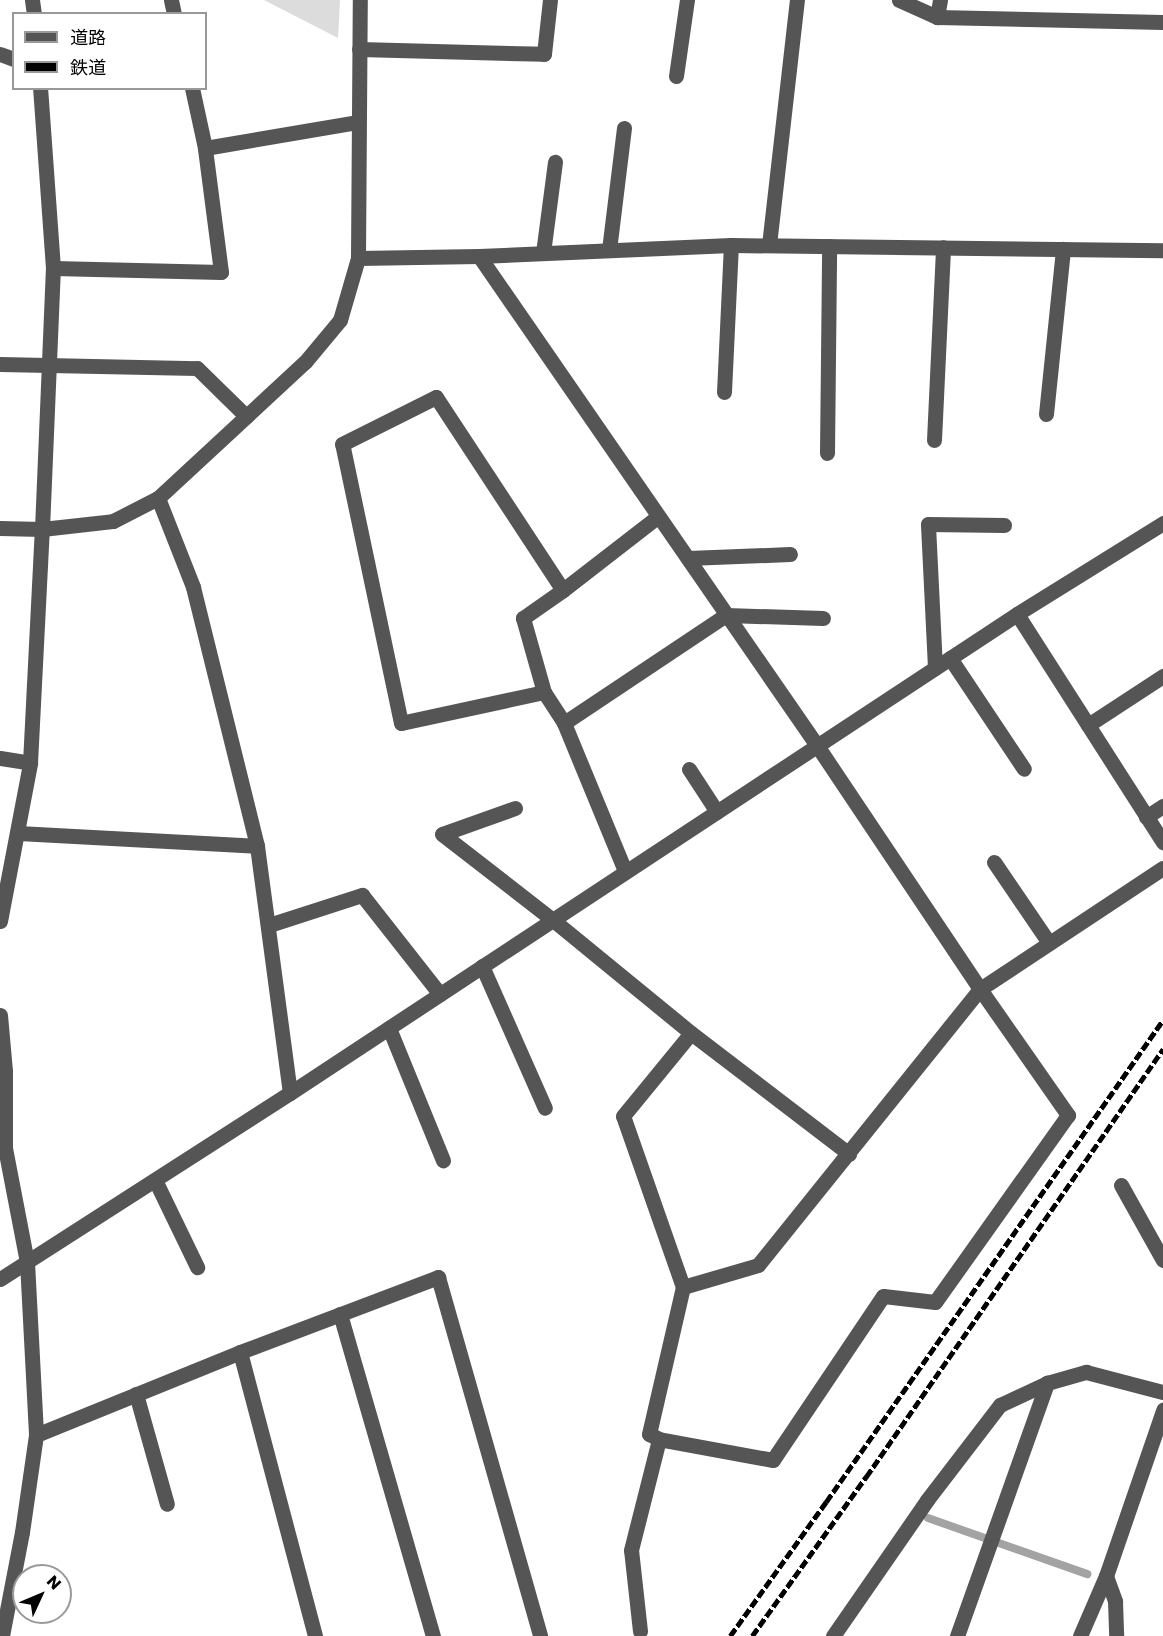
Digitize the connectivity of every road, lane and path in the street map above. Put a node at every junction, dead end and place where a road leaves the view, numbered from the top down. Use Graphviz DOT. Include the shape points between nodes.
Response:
graph roads {
  1 [pos="360,0"];
  2 [pos="550,0"];
  3 [pos="687,0"];
  4 [pos="797,0"];
  5 [pos="899,0"];
  6 [pos="940,0"];
  7 [pos="937,17"];
  8 [pos="1163,22"];
  9 [pos="358,49"];
  10 [pos="676,76"];
  11 [pos="40,90"];
  12 [pos="192,90"];
  13 [pos="357,122"];
  14 [pos="624,128"];
  15 [pos="206,148"];
  16 [pos="555,162"];
  17 [pos="731,245"];
  18 [pos="769,245"];
  19 [pos="829,246"];
  20 [pos="944,247"];
  21 [pos="1063,249"];
  22 [pos="609,250"];
  23 [pos="1163,250"];
  24 [pos="543,253"];
  25 [pos="479,256"];
  26 [pos="358,258"];
  27 [pos="53,268"];
  28 [pos="0,364"];
  29 [pos="50,366"];
  30 [pos="724,392"];
  31 [pos="1046,414"];
  32 [pos="246,416"];
  33 [pos="934,440"];
  34 [pos="827,453"];
  35 [pos="158,498"];
  36 [pos="657,516"];
  37 [pos="1163,523"];
  38 [pos="1004,525"];
  39 [pos="0,528"];
  40 [pos="42,529"];
  41 [pos="790,554"];
  42 [pos="688,558"];
  43 [pos="563,590"];
  44 [pos="1017,614"];
  45 [pos="726,615"];
  46 [pos="823,618"];
  47 [pos="950,658"];
  48 [pos="935,668"];
  49 [pos="1163,676"];
  50 [pos="544,692"];
  51 [pos="564,723"];
  52 [pos="1088,726"];
  53 [pos="818,747"];
  54 [pos="0,758"];
  55 [pos="30,763"];
  56 [pos="689,769"];
  57 [pos="1024,770"];
  58 [pos="1163,806"];
  59 [pos="515,808"];
  60 [pos="717,812"];
  61 [pos="1146,817"];
  62 [pos="18,833"];
  63 [pos="1163,842"];
  64 [pos="257,846"];
  65 [pos="994,862"];
  66 [pos="1163,868"];
  67 [pos="625,871"];
  68 [pos="554,920"];
  69 [pos="0,921"];
  70 [pos="269,925"];
  71 [pos="1049,943"];
  72 [pos="482,966"];
  73 [pos="980,989"];
  74 [pos="440,994"];
  75 [pos="0,1015"];
  76 [pos="389,1028"];
  77 [pos="691,1033"];
  78 [pos="290,1094"];
  79 [pos="545,1107"];
  80 [pos="3,1147"];
  81 [pos="849,1154"];
  82 [pos="443,1160"];
  83 [pos="155,1180"];
  84 [pos="1122,1185"];
  85 [pos="1163,1260"];
  86 [pos="27,1262"];
  87 [pos="197,1267"];
  88 [pos="0,1279"];
  89 [pos="683,1287"];
  90 [pos="340,1314"];
  91 [pos="240,1352"];
  92 [pos="1047,1383"];
  93 [pos="1163,1392"];
  94 [pos="136,1394"];
  95 [pos="1163,1410"];
  96 [pos="36,1435"];
  97 [pos="659,1439"];
  98 [pos="1158,1441"];
  99 [pos="167,1504"];
  100 [pos="1106,1576"];
  101 [pos="640,1631"];
  102 [pos="2,1636"];
  103 [pos="315,1636"];
  104 [pos="434,1636"];
  105 [pos="540,1636"];
  106 [pos="833,1636"];
  107 [pos="957,1636"];
  108 [pos="1080,1636"];
  109 [pos="1116,1636"];
  1 -- 9 [label="street"];
  2 -- 9 [label="street" via="544,54"];
  3 -- 10 [label="street"];
  4 -- 18 [label="street"];
  5 -- 7 [label="street"];
  6 -- 7 [label="street"];
  7 -- 8 [label="street"];
  9 -- 13 [label="street"];
  11 -- 27 [label="street"];
  12 -- 15 [label="street"];
  13 -- 15 [label="street"];
  13 -- 26 [label="street"];
  14 -- 22 [label="street"];
  15 -- 27 [label="street" via="221,272"];
  16 -- 24 [label="street"];
  17 -- 18 [label="street"];
  17 -- 22 [label="street"];
  17 -- 30 [label="street"];
  18 -- 19 [label="street"];
  19 -- 20 [label="street"];
  19 -- 34 [label="street"];
  20 -- 21 [label="street"];
  20 -- 33 [label="street"];
  21 -- 23 [label="street"];
  21 -- 31 [label="street"];
  22 -- 24 [label="street"];
  24 -- 25 [label="street"];
  25 -- 26 [label="street"];
  25 -- 36 [label="street"];
  26 -- 32 [label="street" via="340,320 305,362"];
  27 -- 29 [label="street"];
  28 -- 29 [label="street"];
  29 -- 32 [label="street" via="197,368"];
  29 -- 40 [label="street"];
  32 -- 35 [label="street"];
  35 -- 40 [label="street" via="113,521"];
  35 -- 64 [label="street" via="193,587"];
  36 -- 42 [label="street"];
  36 -- 43 [label="street"];
  37 -- 44 [label="street"];
  38 -- 48 [label="street" via="928,524"];
  39 -- 40 [label="street"];
  40 -- 55 [label="street"];
  41 -- 42 [label="street"];
  42 -- 45 [label="street"];
  43 -- 50 [label="street" via="523,618"];
  43 -- 50 [label="street" via="436,397 342,444 401,723"];
  44 -- 47 [label="street"];
  44 -- 52 [label="street"];
  45 -- 46 [label="street"];
  45 -- 51 [label="street"];
  45 -- 53 [label="street"];
  47 -- 48 [label="street"];
  47 -- 57 [label="street"];
  48 -- 53 [label="street"];
  49 -- 52 [label="street"];
  50 -- 51 [label="street"];
  51 -- 67 [label="street"];
  52 -- 61 [label="street"];
  53 -- 60 [label="street"];
  53 -- 73 [label="street"];
  54 -- 55 [label="street"];
  55 -- 62 [label="street"];
  56 -- 60 [label="street"];
  58 -- 61 [label="street"];
  59 -- 68 [label="street" via="442,834"];
  60 -- 67 [label="street"];
  61 -- 63 [label="street"];
  62 -- 64 [label="street"];
  62 -- 69 [label="street"];
  64 -- 70 [label="street"];
  65 -- 71 [label="street"];
  66 -- 71 [label="street"];
  67 -- 68 [label="street"];
  68 -- 72 [label="street"];
  68 -- 77 [label="street"];
  70 -- 74 [label="street" via="362,895"];
  70 -- 78 [label="street"];
  71 -- 73 [label="street"];
  72 -- 74 [label="street"];
  72 -- 79 [label="street"];
  73 -- 81 [label="street"];
  73 -- 97 [label="street" via="1068,1115 935,1302 883,1296 773,1460"];
  74 -- 76 [label="street"];
  75 -- 80 [label="street" via="5,1071"];
  76 -- 78 [label="street"];
  76 -- 82 [label="street"];
  77 -- 81 [label="street"];
  77 -- 89 [label="street" via="623,1116"];
  78 -- 83 [label="street"];
  80 -- 86 [label="street"];
  81 -- 89 [label="street" via="758,1265"];
  83 -- 86 [label="street"];
  83 -- 87 [label="street"];
  84 -- 85 [label="street"];
  86 -- 88 [label="street"];
  86 -- 96 [label="street"];
  89 -- 97 [label="street" via="649,1434"];
  90 -- 91 [label="street"];
  90 -- 104 [label="street"];
  90 -- 105 [label="street" via="438,1277"];
  91 -- 94 [label="street"];
  91 -- 103 [label="street"];
  92 -- 93 [label="street" via="1086,1372"];
  92 -- 106 [label="street" via="1000,1405 927,1500"];
  92 -- 107 [label="street"];
  94 -- 96 [label="street"];
  94 -- 99 [label="street"];
  95 -- 98 [label="street"];
  96 -- 102 [label="street"];
  97 -- 101 [label="street" via="631,1550"];
  98 -- 100 [label="street"];
  100 -- 108 [label="street"];
  100 -- 109 [label="street" via="1115,1601"];
}
